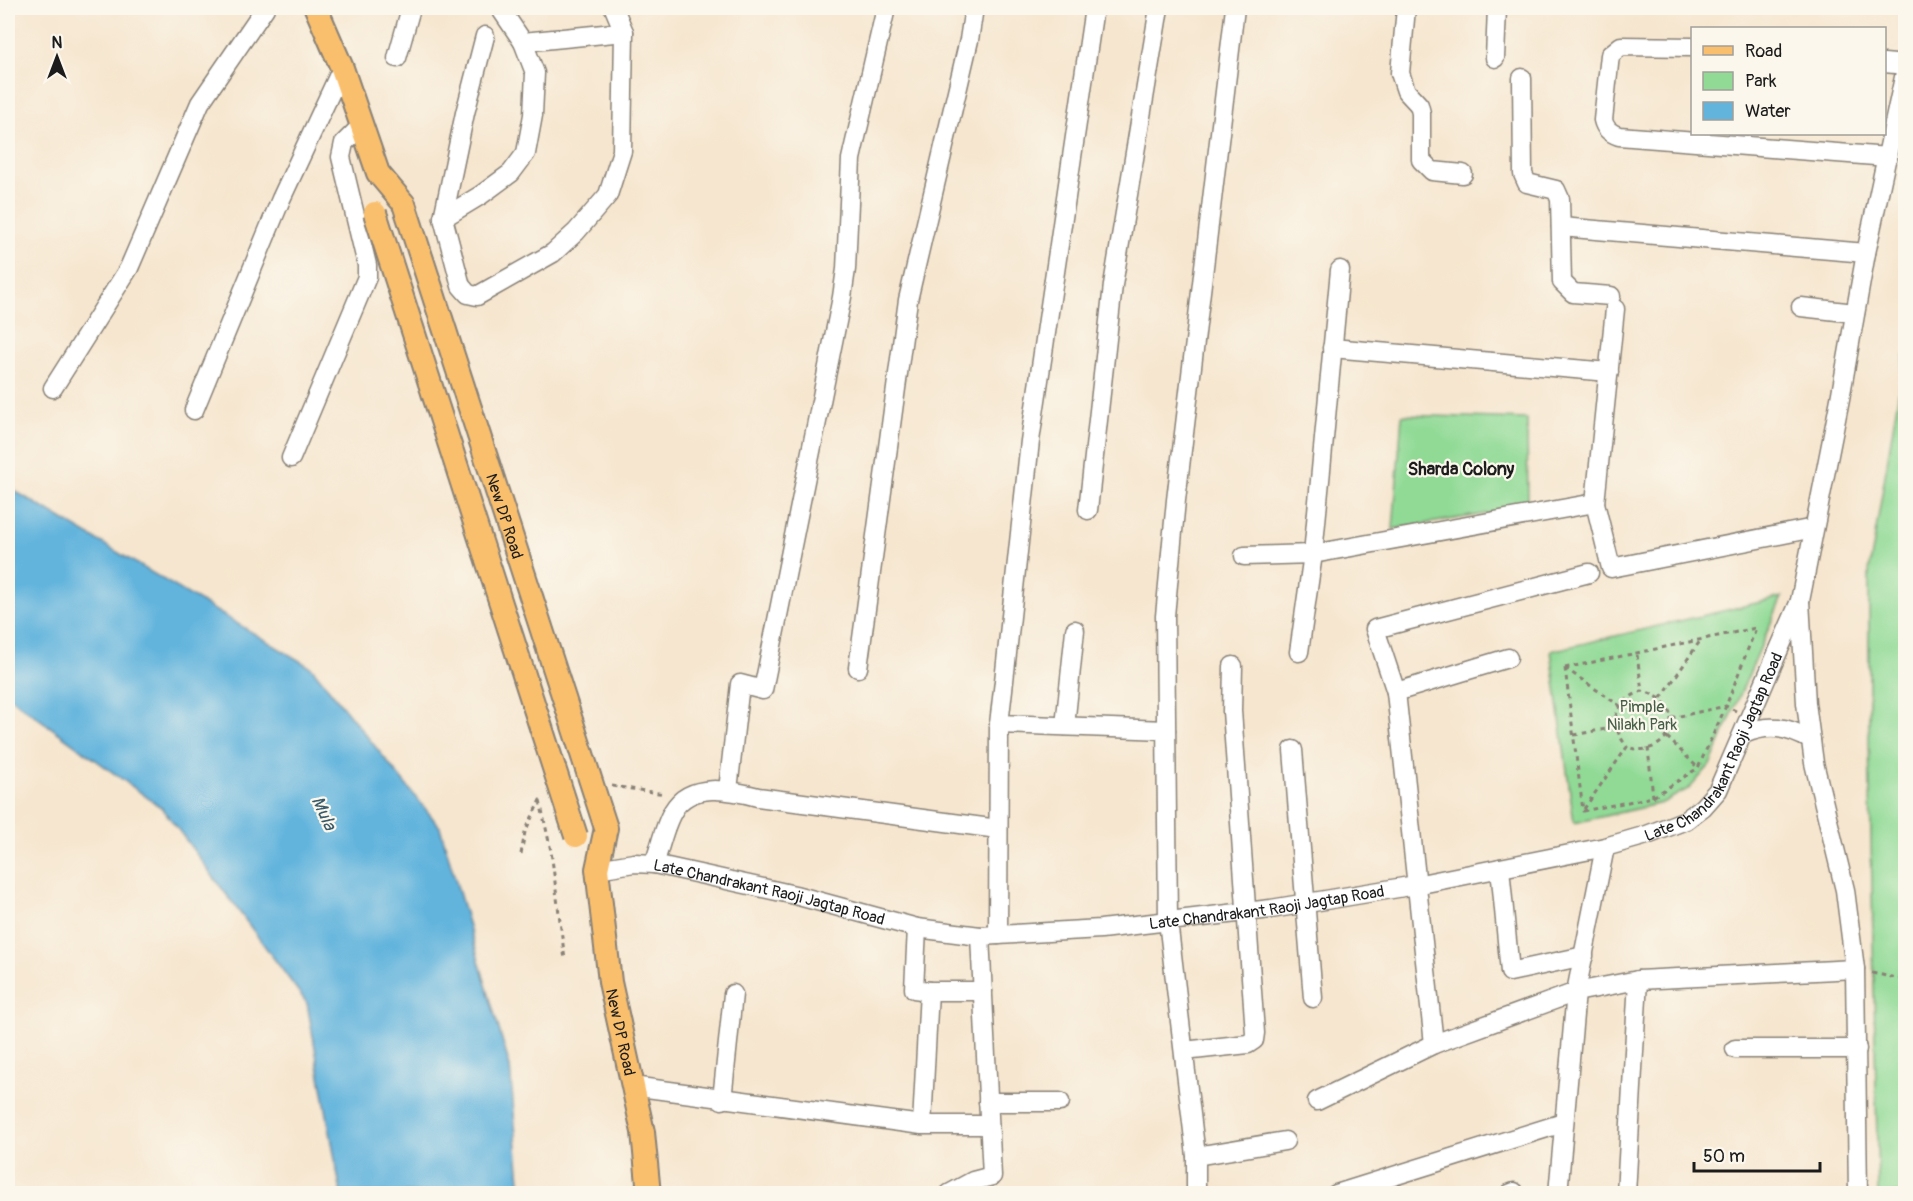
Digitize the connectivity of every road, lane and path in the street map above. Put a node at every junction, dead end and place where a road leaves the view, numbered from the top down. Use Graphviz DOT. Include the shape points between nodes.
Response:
graph roads {
  1 [pos="265,8"];
  2 [pos="316,8"];
  3 [pos="411,8"];
  4 [pos="614,8"];
  5 [pos="886,8"];
  6 [pos="974,8"];
  7 [pos="1094,8"];
  8 [pos="1159,8"];
  9 [pos="1235,8"];
  10 [pos="1406,8"];
  11 [pos="1497,8"];
  12 [pos="502,11"];
  13 [pos="624,32"];
  14 [pos="486,36"];
  15 [pos="523,42"];
  16 [pos="1691,47"];
  17 [pos="397,58"];
  18 [pos="1495,58"];
  19 [pos="1886,63"];
  20 [pos="1905,66"];
  21 [pos="342,68"];
  22 [pos="1522,78"];
  23 [pos="362,126"];
  24 [pos="1888,157"];
  25 [pos="378,173"];
  26 [pos="1462,174"];
  27 [pos="442,218"];
  28 [pos="1561,227"];
  29 [pos="1866,253"];
  30 [pos="1340,270"];
  31 [pos="1802,307"];
  32 [pos="1855,313"];
  33 [pos="1332,348"];
  34 [pos="1609,372"];
  35 [pos="53,388"];
  36 [pos="194,410"];
  37 [pos="291,458"];
  38 [pos="1595,503"];
  39 [pos="1088,510"];
  40 [pos="1814,528"];
  41 [pos="1312,555"];
  42 [pos="1244,556"];
  43 [pos="1589,573"];
  44 [pos="1800,601"];
  45 [pos="1075,630"];
  46 [pos="1700,641"];
  47 [pos="1299,652"];
  48 [pos="1636,655"];
  49 [pos="1508,658"];
  50 [pos="1233,666"];
  51 [pos="858,668"];
  52 [pos="1565,668"];
  53 [pos="1642,691"];
  54 [pos="1396,692"];
  55 [pos="1661,698"];
  56 [pos="1620,706"];
  57 [pos="1726,706"];
  58 [pos="1671,718"];
  59 [pos="999,724"];
  60 [pos="1065,726"];
  61 [pos="1616,727"];
  62 [pos="1166,730"];
  63 [pos="1744,734"];
  64 [pos="1573,736"];
  65 [pos="1667,737"];
  66 [pos="1811,740"];
  67 [pos="1628,747"];
  68 [pos="1648,748"];
  69 [pos="1293,750"];
  70 [pos="1698,768"];
  71 [pos="728,790"];
  72 [pos="1653,796"];
  73 [pos="540,800"];
  74 [pos="1583,811"];
  75 [pos="998,829"];
  76 [pos="1605,847"];
  77 [pos="654,864"];
  78 [pos="1500,868"];
  79 [pos="597,869"];
  80 [pos="1416,885"];
  81 [pos="1303,903"];
  82 [pos="1246,912"];
  83 [pos="1168,921"];
  84 [pos="917,928"];
  85 [pos="989,936"];
  86 [pos="1584,956"];
  87 [pos="565,960"];
  88 [pos="1855,969"];
  89 [pos="1638,980"];
  90 [pos="1905,980"];
  91 [pos="929,991"];
  92 [pos="983,991"];
  93 [pos="1576,992"];
  94 [pos="733,994"];
  95 [pos="1313,998"];
  96 [pos="1434,1044"];
  97 [pos="1735,1049"];
  98 [pos="1857,1049"];
  99 [pos="1184,1051"];
  100 [pos="632,1086"];
  101 [pos="722,1100"];
  102 [pos="1317,1101"];
  103 [pos="988,1102"];
  104 [pos="1060,1102"];
  105 [pos="1563,1123"];
  106 [pos="922,1125"];
  107 [pos="989,1125"];
  108 [pos="1284,1141"];
  109 [pos="1196,1156"];
  110 [pos="649,1194"];
  111 [pos="949,1194"];
  112 [pos="1196,1194"];
  113 [pos="1336,1194"];
  114 [pos="1558,1194"];
  115 [pos="1626,1194"];
  116 [pos="1858,1194"];
  1 -- 35 [label="street" via="200,103 129,268"];
  2 -- 21 [label="main road, New DP Road"];
  3 -- 17 [label="street"];
  4 -- 13 [label="street"];
  5 -- 71 [label="street" via="850,159 842,297 763,690 740,684"];
  6 -- 51 [label="street" via="908,300"];
  7 -- 59 [label="street" via="1030,441"];
  8 -- 39 [label="street" via="1113,285"];
  9 -- 62 [label="street" via="1176,500 1166,616"];
  10 -- 26 [label="street" via="1400,74 1421,113 1421,160 1432,171"];
  11 -- 18 [label="street"];
  12 -- 15 [label="street"];
  13 -- 15 [label="street"];
  13 -- 27 [label="street" via="622,151 608,195 576,232 553,253 477,296 468,294 461,286"];
  14 -- 27 [label="street"];
  15 -- 27 [label="street" via="535,73 533,115 525,153 511,173"];
  16 -- 24 [label="street" via="1614,49 1610,55 1603,120 1611,134"];
  19 -- 20 [label="street"];
  20 -- 24 [label="street"];
  21 -- 23 [label="main road, New DP Road"];
  21 -- 36 [label="street" via="281,199"];
  22 -- 28 [label="street" via="1523,174 1534,187 1556,190"];
  23 -- 25 [label="main road, New DP Road"];
  23 -- 37 [label="street" via="344,142 340,157 367,277"];
  24 -- 29 [label="street"];
  25 -- 79 [label="main road, New DP Road, bridge" via="375,213 576,836"];
  25 -- 79 [label="main road, New DP Road, bridge" via="404,204 606,828"];
  28 -- 29 [label="street"];
  28 -- 34 [label="street" via="1562,282 1573,292 1613,303"];
  29 -- 32 [label="street"];
  30 -- 33 [label="street"];
  31 -- 32 [label="street"];
  32 -- 40 [label="street"];
  33 -- 34 [label="street"];
  33 -- 41 [label="street"];
  34 -- 38 [label="street"];
  38 -- 40 [label="street" via="1611,568"];
  38 -- 41 [label="street"];
  40 -- 44 [label="street"];
  41 -- 42 [label="street"];
  41 -- 47 [label="street"];
  43 -- 54 [label="street" via="1375,630"];
  44 -- 63 [label="street, Late Chandrakant Raoji Jagtap Road"];
  44 -- 66 [label="street"];
  45 -- 60 [label="street"];
  46 -- 48 [label="path"];
  46 -- 55 [label="path"];
  46 -- 57 [label="path" via="1756,628"];
  48 -- 52 [label="path"];
  48 -- 53 [label="path"];
  49 -- 54 [label="street"];
  50 -- 82 [label="street" via="1232,711"];
  52 -- 56 [label="path"];
  52 -- 64 [label="path"];
  53 -- 55 [label="path"];
  53 -- 56 [label="path" via="1629,696"];
  54 -- 80 [label="street"];
  55 -- 58 [label="path"];
  56 -- 61 [label="path"];
  57 -- 58 [label="path"];
  57 -- 70 [label="path"];
  58 -- 65 [label="path"];
  59 -- 60 [label="street"];
  59 -- 75 [label="street"];
  60 -- 62 [label="street"];
  61 -- 64 [label="path"];
  61 -- 67 [label="path"];
  62 -- 83 [label="street"];
  63 -- 66 [label="street" via="1759,727 1779,727"];
  63 -- 76 [label="street, Late Chandrakant Raoji Jagtap Road" via="1718,790 1703,807 1647,836"];
  64 -- 74 [label="path"];
  65 -- 68 [label="path" via="1661,744"];
  65 -- 70 [label="path"];
  66 -- 88 [label="street" via="1845,890"];
  67 -- 68 [label="path"];
  67 -- 74 [label="path"];
  68 -- 72 [label="path"];
  69 -- 81 [label="street"];
  70 -- 72 [label="path"];
  71 -- 75 [label="street"];
  71 -- 77 [label="street" via="690,793 673,810"];
  72 -- 74 [label="path"];
  73 -- 87 [label="path"];
  75 -- 85 [label="street"];
  76 -- 78 [label="street, Late Chandrakant Raoji Jagtap Road"];
  76 -- 86 [label="street"];
  77 -- 79 [label="street, Late Chandrakant Raoji Jagtap Road"];
  77 -- 84 [label="street, Late Chandrakant Raoji Jagtap Road" via="795,895"];
  78 -- 80 [label="street, Late Chandrakant Raoji Jagtap Road"];
  78 -- 86 [label="street" via="1510,972"];
  79 -- 100 [label="main road, New DP Road" via="610,982"];
  80 -- 81 [label="street, Late Chandrakant Raoji Jagtap Road"];
  80 -- 96 [label="street"];
  81 -- 82 [label="street, Late Chandrakant Raoji Jagtap Road"];
  81 -- 95 [label="street"];
  82 -- 83 [label="street, Late Chandrakant Raoji Jagtap Road"];
  82 -- 99 [label="street" via="1254,1040 1248,1044"];
  83 -- 85 [label="street, Late Chandrakant Raoji Jagtap Road" via="1101,930"];
  83 -- 99 [label="street"];
  84 -- 85 [label="street, Late Chandrakant Raoji Jagtap Road"];
  84 -- 91 [label="street" via="914,989"];
  85 -- 92 [label="street"];
  86 -- 93 [label="street"];
  88 -- 89 [label="street"];
  88 -- 90 [label="path"];
  88 -- 98 [label="street"];
  89 -- 93 [label="street"];
  89 -- 115 [label="street"];
  91 -- 92 [label="street"];
  91 -- 106 [label="street"];
  92 -- 103 [label="street"];
  93 -- 96 [label="street"];
  93 -- 105 [label="street"];
  94 -- 101 [label="street"];
  96 -- 102 [label="street"];
  97 -- 98 [label="street"];
  98 -- 116 [label="street"];
  99 -- 109 [label="street"];
  100 -- 101 [label="street"];
  100 -- 110 [label="main road, New DP Road" via="643,1132"];
  101 -- 106 [label="street"];
  103 -- 104 [label="street"];
  103 -- 107 [label="street"];
  105 -- 113 [label="street"];
  105 -- 114 [label="street"];
  106 -- 107 [label="street"];
  107 -- 111 [label="street" via="992,1176"];
  108 -- 109 [label="street"];
  109 -- 112 [label="street"];
}
